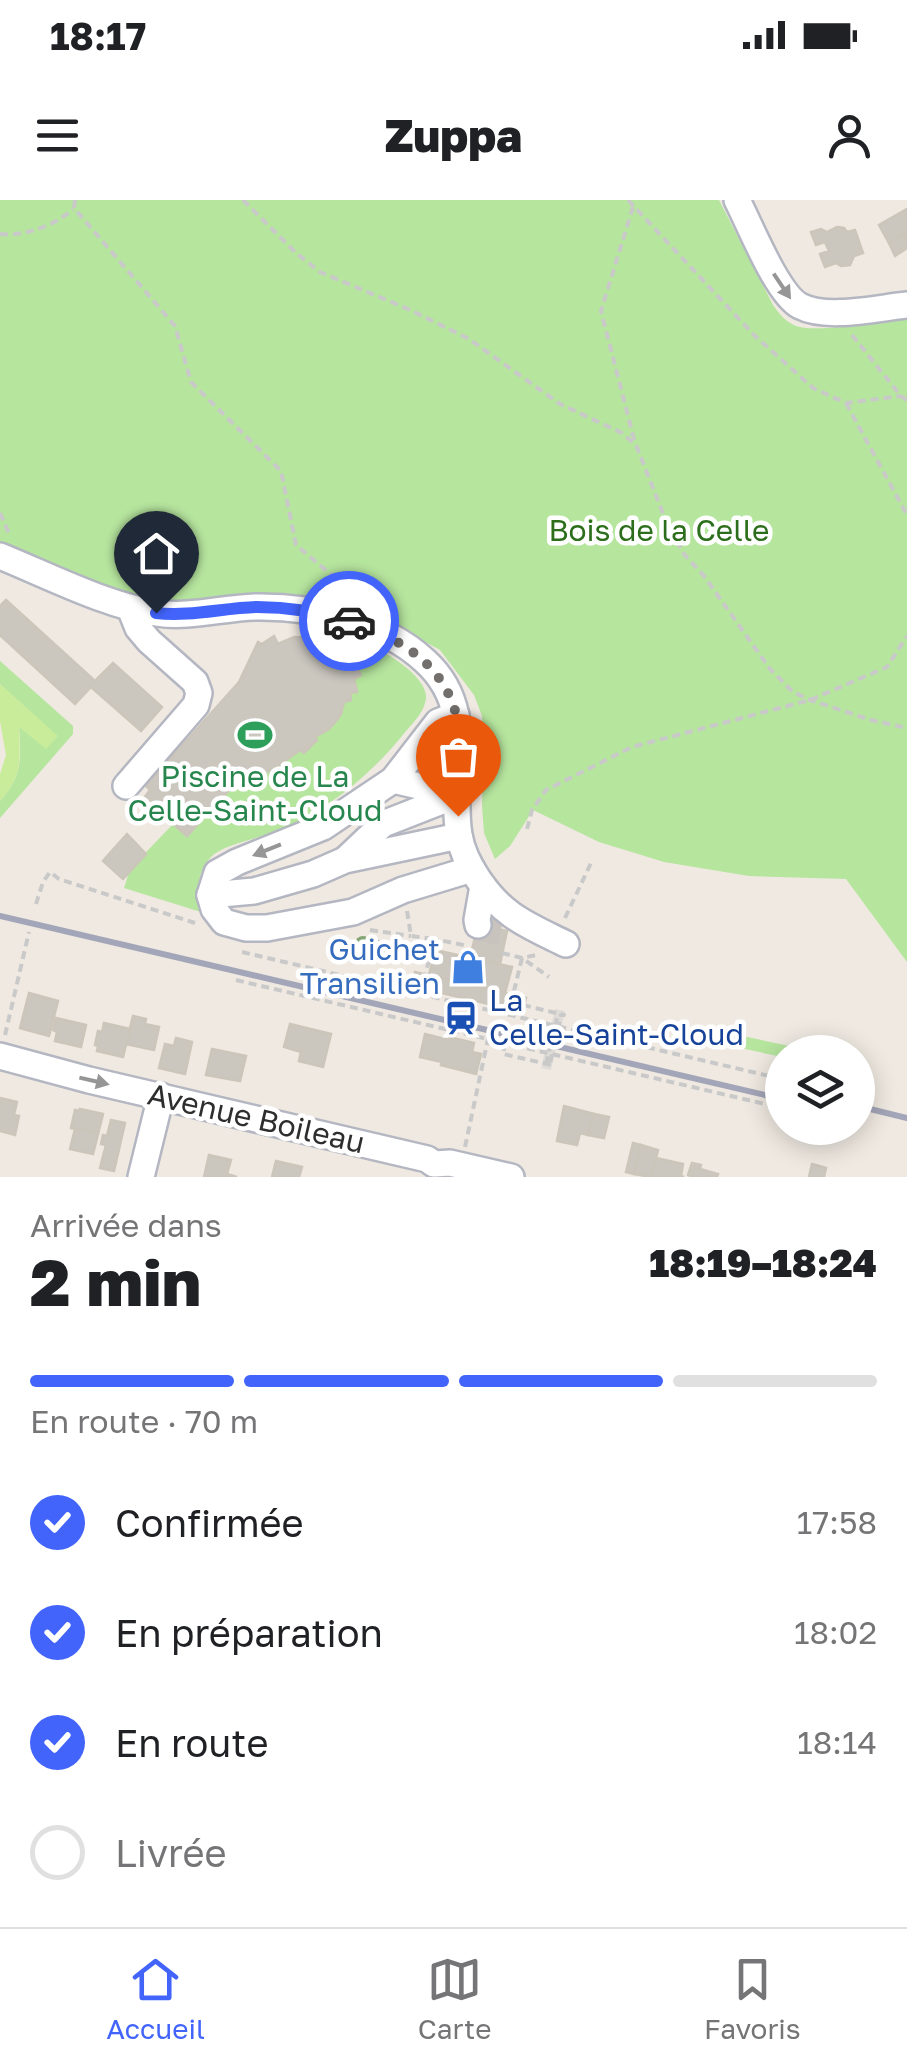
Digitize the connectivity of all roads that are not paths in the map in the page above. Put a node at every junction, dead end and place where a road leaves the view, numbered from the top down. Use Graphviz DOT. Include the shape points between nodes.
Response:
graph roads {
  1 [pos="737,200"];
  2 [pos="907,305"];
  3 [pos="0,556"];
  4 [pos="130,608"];
  5 [pos="456,716"];
  6 [pos="393,780"];
  7 [pos="126,786"];
  8 [pos="456,795"];
  9 [pos="459,836"];
  10 [pos="345,860"];
  11 [pos="478,877"];
  12 [pos="210,895"];
  13 [pos="475,936"];
  14 [pos="505,943"];
  15 [pos="2,1046"];
  16 [pos="161,1096"];
  17 [pos="430,1171"];
  18 [pos="142,1177"];
  19 [pos="512,1177"];
  1 -- 2 [label="street, one-way" via="778,282 802,307 834,312"];
  3 -- 4 [label="street"];
  4 -- 5 [label="street" via="170,615 240,608 326,614 412,650 428,663"];
  4 -- 7 [label="street" via="138,628 200,692"];
  5 -- 6 [label="street" via="438,722"];
  5 -- 8 [label="street"];
  6 -- 8 [label="street"];
  6 -- 12 [label="street, one-way" via="323,827 217,873"];
  8 -- 9 [label="street"];
  8 -- 10 [label="street" via="383,824"];
  9 -- 10 [label="street"];
  9 -- 11 [label="street"];
  10 -- 12 [label="street" via="254,891"];
  11 -- 12 [label="street" via="266,928 224,922"];
  11 -- 13 [label="street"];
  11 -- 14 [label="street" via="513,916 549,942 524,936"];
  15 -- 16 [label="street, Avenue Boileau, one-way" via="89,1080"];
  16 -- 17 [label="street, Avenue Boileau" via="427,1159"];
  16 -- 18 [label="street"];
  17 -- 19 [label="street, Avenue Boileau" via="442,1162"];
}
